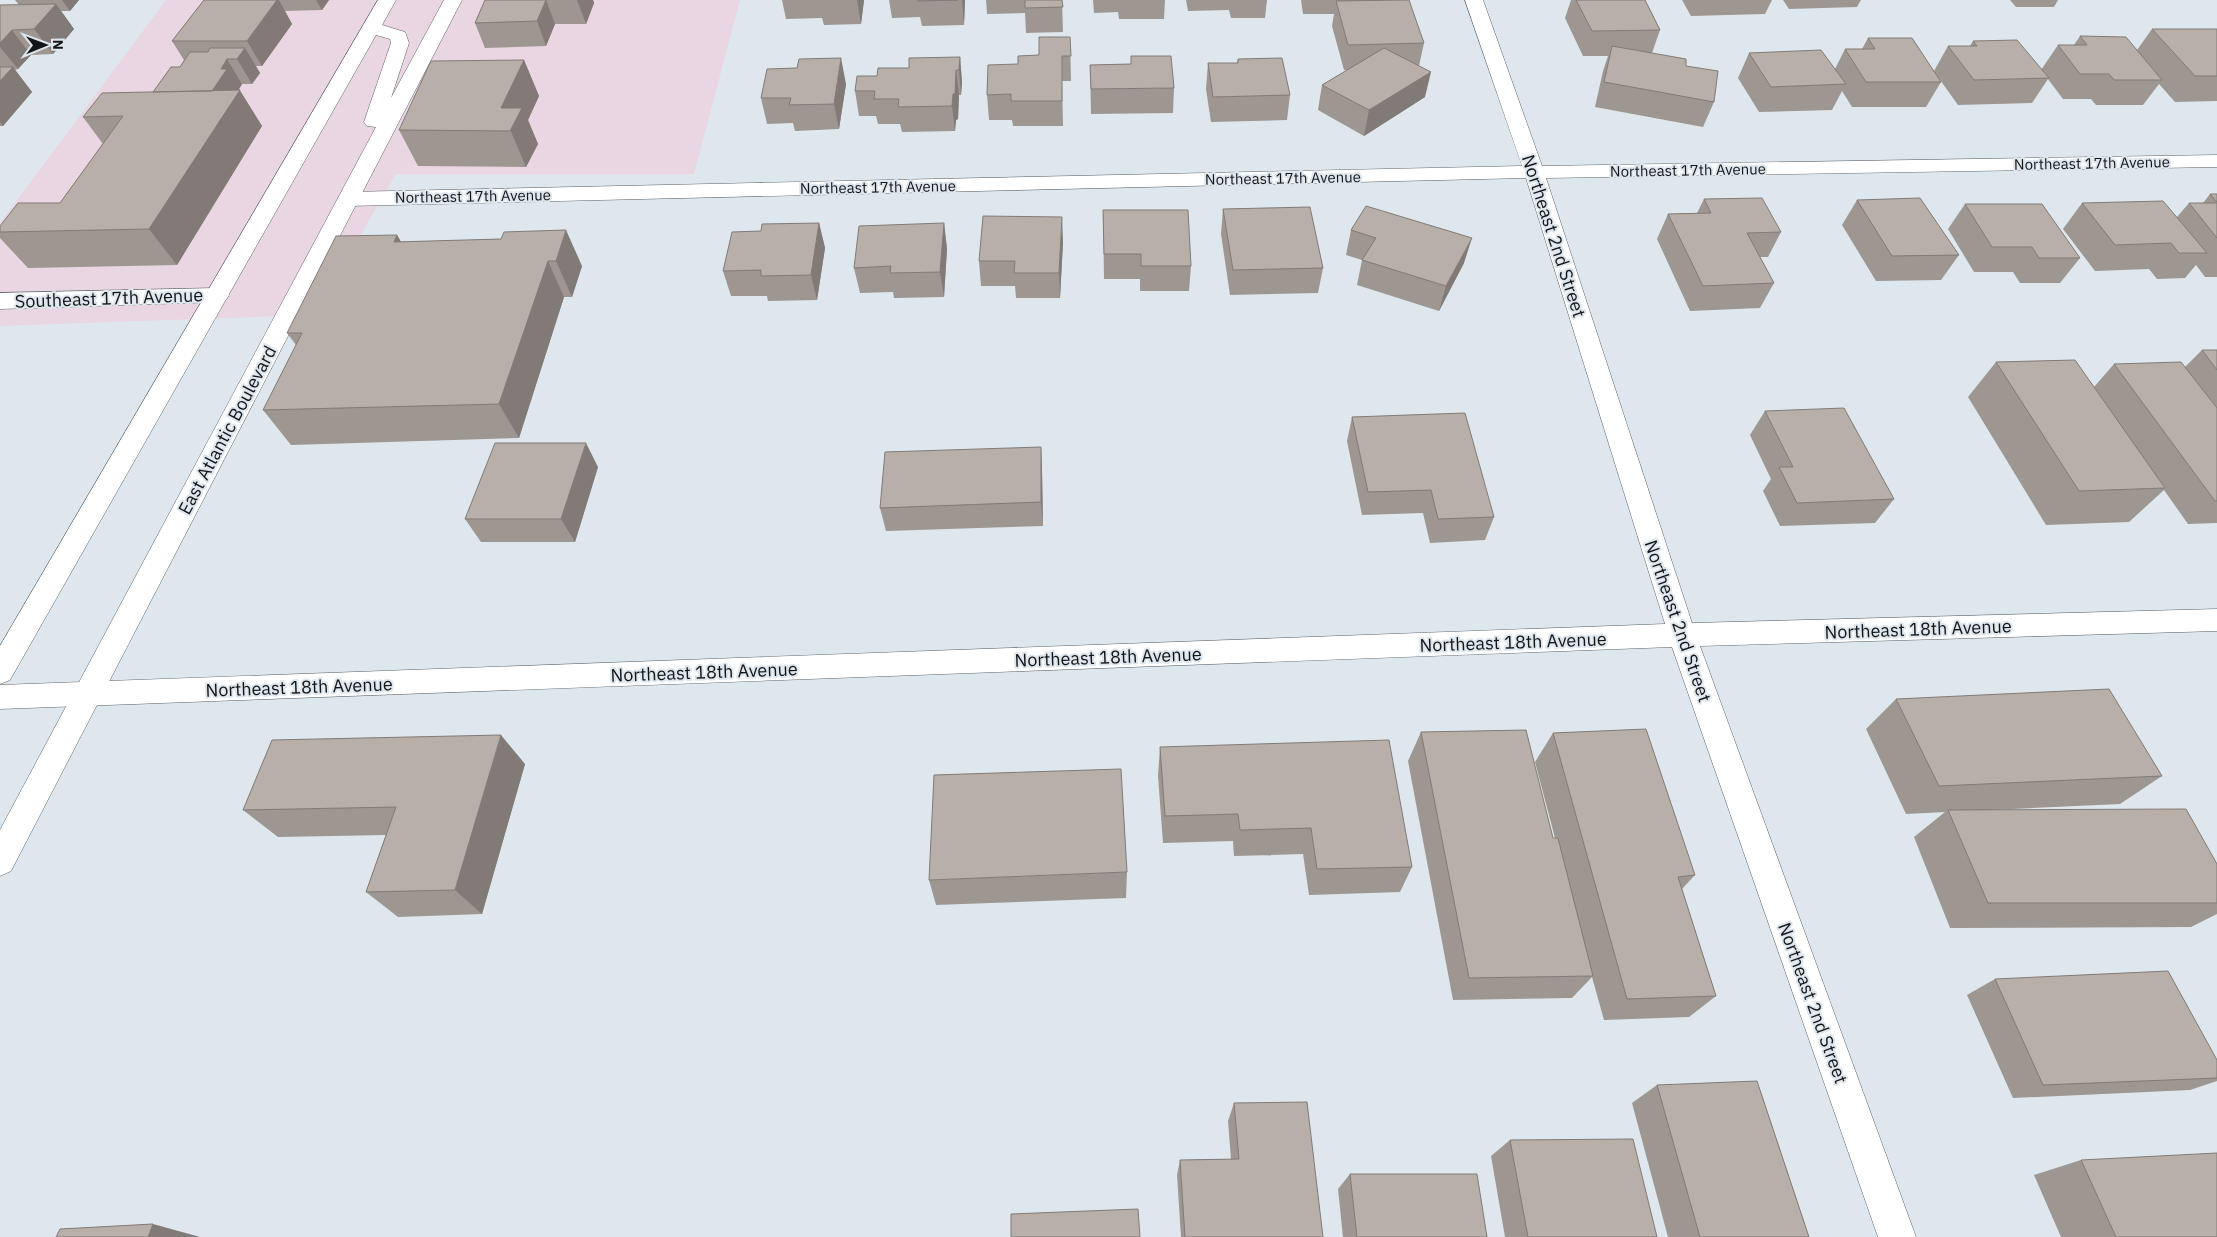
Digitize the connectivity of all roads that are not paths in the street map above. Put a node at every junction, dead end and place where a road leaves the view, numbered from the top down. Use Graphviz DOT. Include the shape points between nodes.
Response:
graph roads {
  1 [pos="387,0"];
  2 [pos="453,0"];
  3 [pos="1474,0"];
  4 [pos="371,28"];
  5 [pos="2217,161"];
  6 [pos="1534,172"];
  7 [pos="348,199"];
  8 [pos="218,295"];
  9 [pos="0,301"];
  10 [pos="2217,620"];
  11 [pos="1682,636"];
  12 [pos="0,672"];
  13 [pos="88,695"];
  14 [pos="0,697"];
  15 [pos="0,861"];
  16 [pos="1897,1237"];
  1 -- 4 [label="street"];
  2 -- 7 [label="street, East Atlantic Boulevard"];
  3 -- 6 [label="street, Northeast 2nd Street"];
  4 -- 7 [label="street" via="399,36 400,43"];
  4 -- 8 [label="street"];
  5 -- 6 [label="street, Northeast 17th Avenue"];
  6 -- 7 [label="street, Northeast 17th Avenue"];
  6 -- 11 [label="street, Northeast 2nd Street"];
  7 -- 13 [label="street, East Atlantic Boulevard"];
  8 -- 9 [label="street, Southeast 17th Avenue"];
  8 -- 12 [label="street"];
  10 -- 11 [label="street, Northeast 18th Avenue"];
  11 -- 13 [label="street, Northeast 18th Avenue"];
  11 -- 16 [label="street, Northeast 2nd Street"];
  13 -- 14 [label="street, Northeast 18th Avenue"];
  13 -- 15 [label="street, East Atlantic Boulevard"];
}
